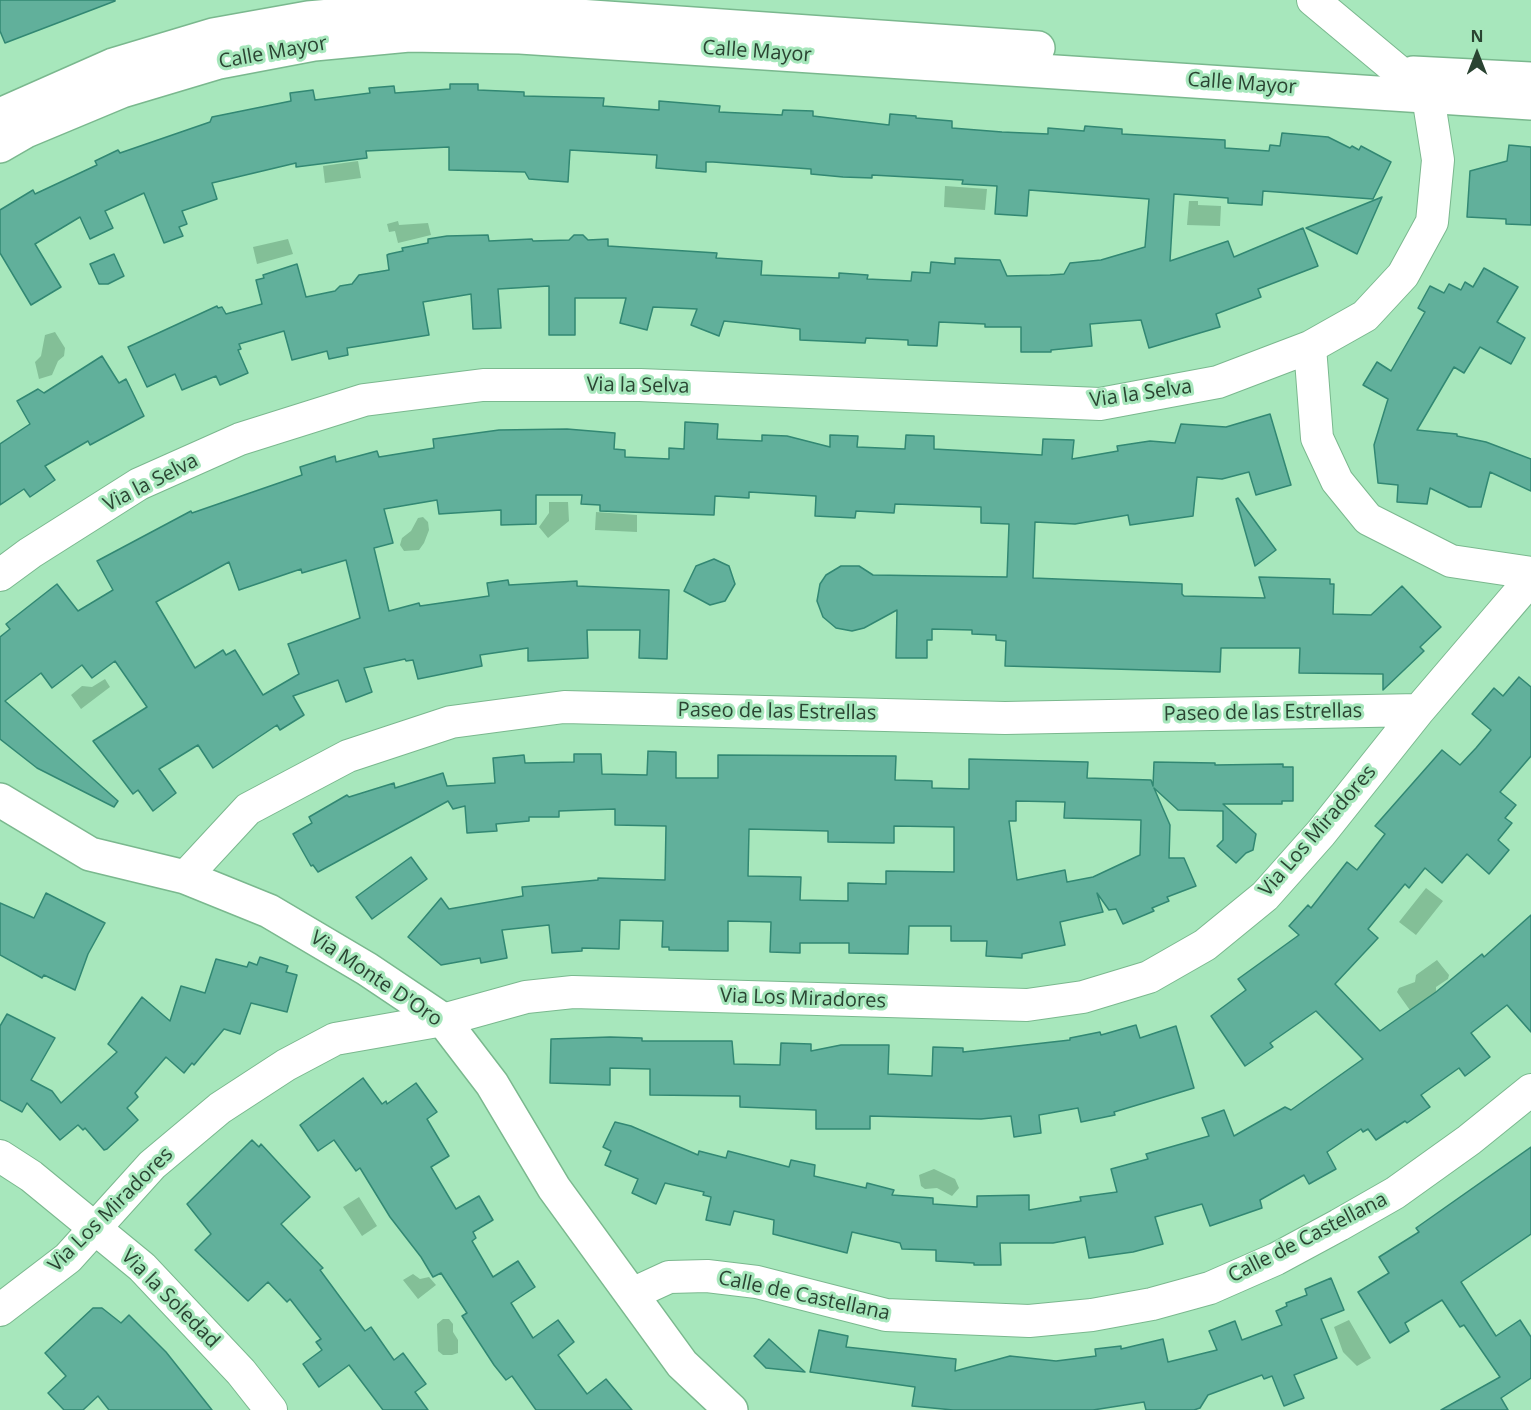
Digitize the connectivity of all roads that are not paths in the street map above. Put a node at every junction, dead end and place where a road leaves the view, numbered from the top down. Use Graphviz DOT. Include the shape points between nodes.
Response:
graph roads {
  1 [pos="1313,0"];
  2 [pos="520,25"];
  3 [pos="1400,72"];
  4 [pos="1531,79"];
  5 [pos="1428,96"];
  6 [pos="1531,103"];
  7 [pos="0,115"];
  8 [pos="0,146"];
  9 [pos="1311,347"];
  10 [pos="1531,573"];
  11 [pos="0,574"];
  12 [pos="1531,579"];
  13 [pos="1419,710"];
  14 [pos="0,800"];
  15 [pos="185,877"];
  16 [pos="443,1020"];
  17 [pos="1531,1090"];
  18 [pos="0,1156"];
  19 [pos="96,1229"];
  20 [pos="632,1294"];
  21 [pos="0,1310"];
  22 [pos="271,1410"];
  23 [pos="731,1410"];
  1 -- 3 [label="street"];
  2 -- 3 [label="street, Calle Mayor"];
  2 -- 5 [label="street, Calle Mayor"];
  2 -- 7 [label="street, Calle Mayor" via="407,9 308,18 213,36 113,65"];
  2 -- 8 [label="street, Calle Mayor" via="314,44 219,62 122,91"];
  3 -- 4 [label="street, Calle Mayor"];
  3 -- 5 [label="street"];
  5 -- 6 [label="street, Calle Mayor"];
  5 -- 9 [label="street, Via la Selva" via="1438,160 1432,222 1403,275 1365,316"];
  9 -- 10 [label="street" via="1317,438 1337,481 1368,519 1451,561"];
  9 -- 11 [label="street, Via la Selva" via="1218,382 1100,404 640,385 483,385 364,400 240,440 140,484"];
  12 -- 13 [label="street, Via Los Miradores"];
  13 -- 15 [label="street, Paseo de las Estrellas" via="1005,718 564,707 451,722 348,756 248,809"];
  13 -- 16 [label="street, Via Los Miradores" via="1322,833 1265,896 1205,945 1149,977 1083,997 1027,1005 573,992 526,998"];
  14 -- 15 [label="street, Via Monte D'Oro" via="90,854"];
  15 -- 16 [label="street, Via Monte D'Oro" via="269,911"];
  16 -- 19 [label="street, Via Los Miradores" via="335,1039 286,1065 220,1108 152,1166"];
  16 -- 20 [label="street, Via Monte D'Oro" via="492,1084 554,1188"];
  17 -- 20 [label="street, Calle de Castellana" via="1469,1140 1348,1220 1276,1259 1210,1288 1152,1304 1092,1316 1029,1321 886,1315 757,1282 707,1276 669,1277"];
  18 -- 19 [label="street, Via la Soledad" via="32,1176"];
  19 -- 21 [label="street, Via Los Miradores" via="68,1258"];
  19 -- 22 [label="street, Via la Soledad" via="176,1301"];
  20 -- 23 [label="street, Via Monte D'Oro" via="682,1364"];
}
